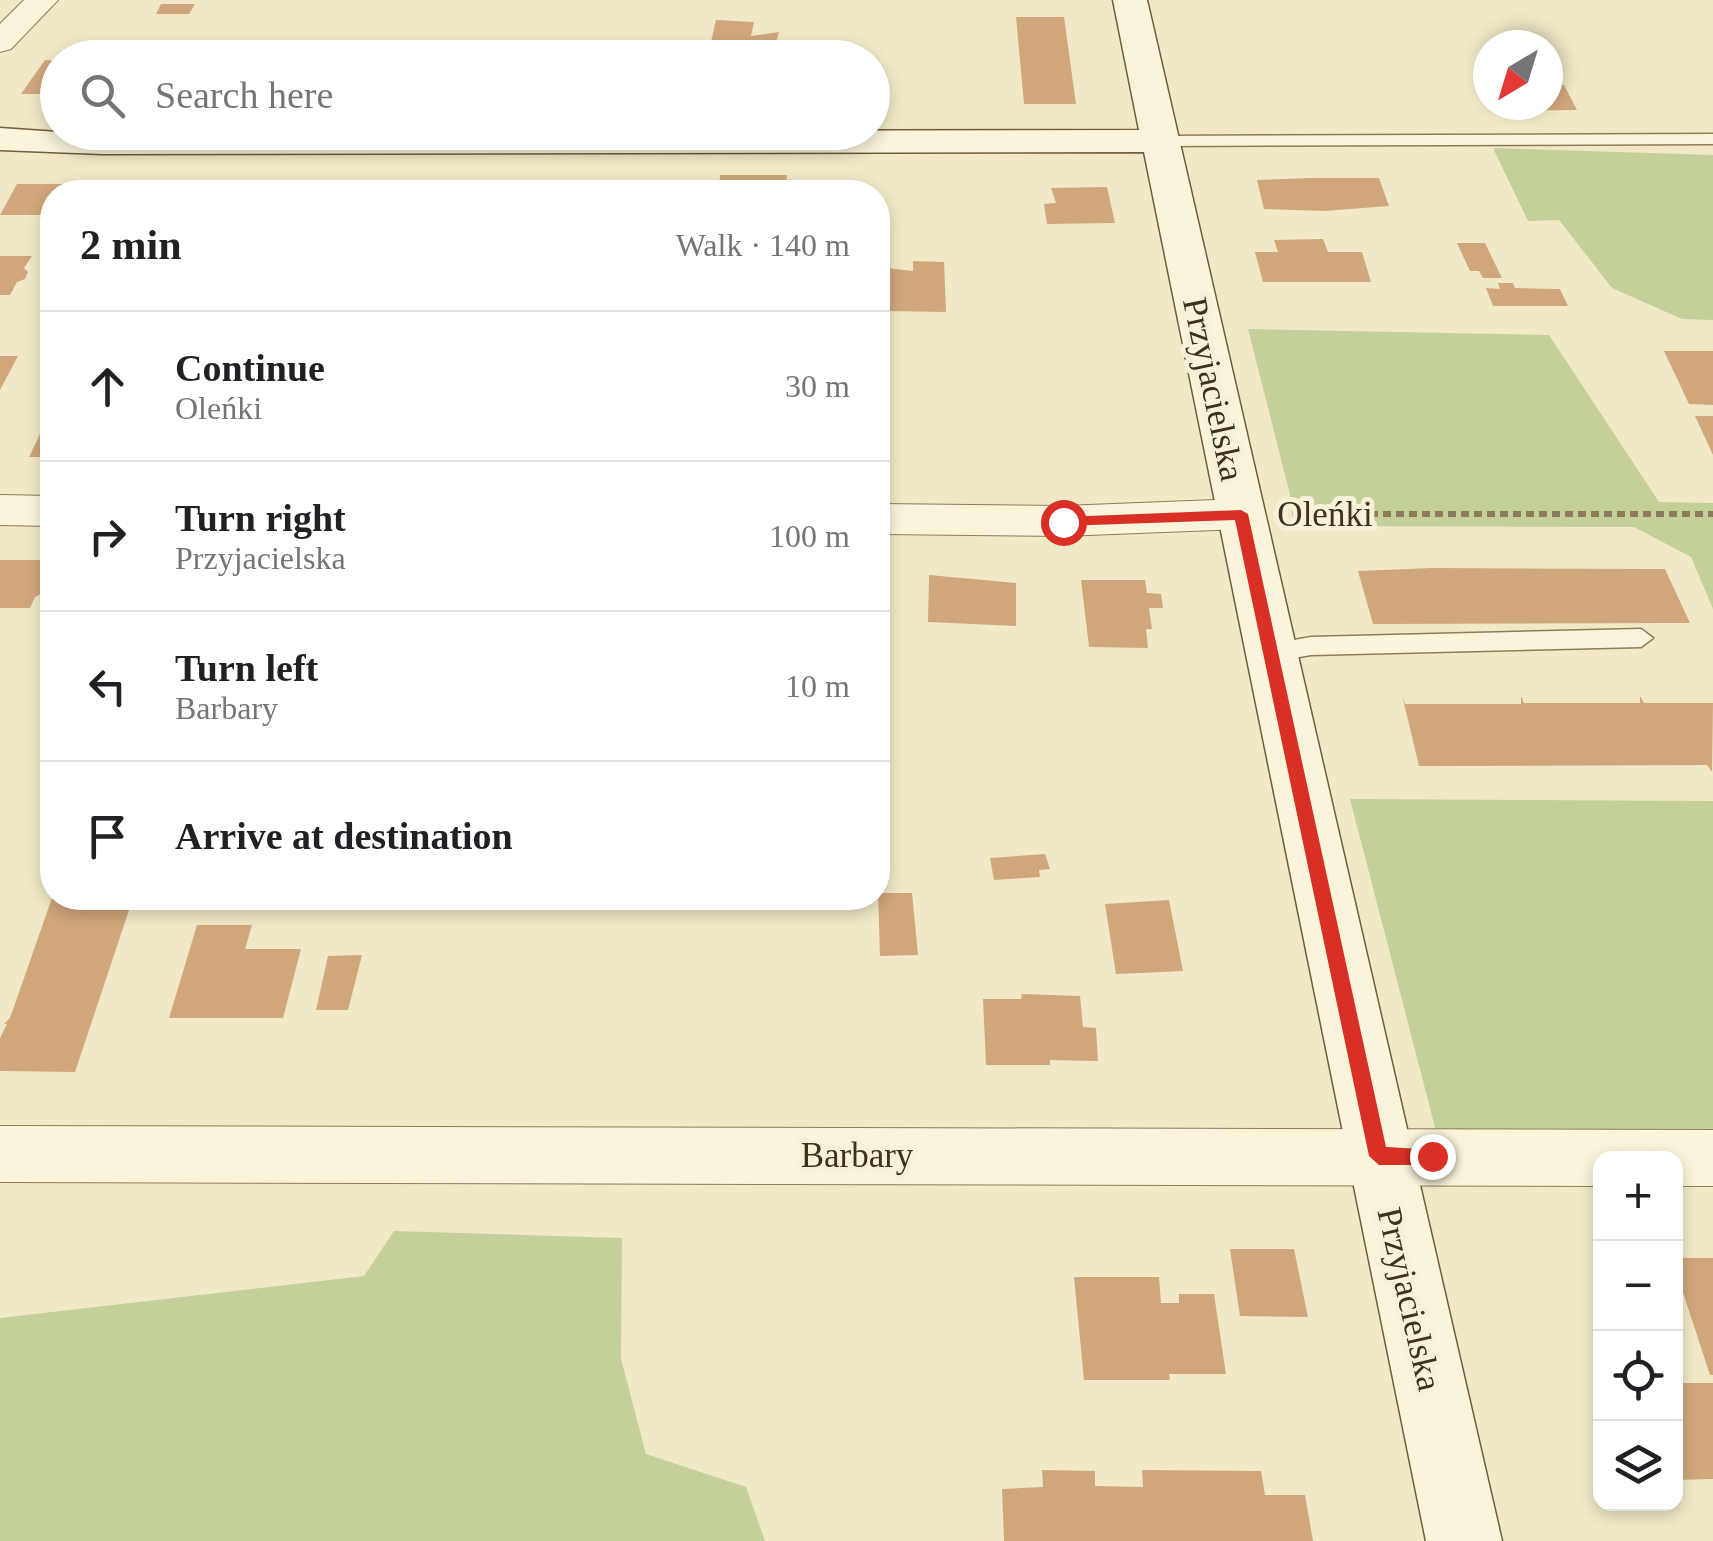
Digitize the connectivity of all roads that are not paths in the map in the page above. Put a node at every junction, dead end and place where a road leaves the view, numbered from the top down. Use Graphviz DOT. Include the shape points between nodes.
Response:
graph roads {
  1 [pos="42,0"];
  2 [pos="1130,0"];
  3 [pos="0,42"];
  4 [pos="0,139"];
  5 [pos="1713,140"];
  6 [pos="40,141"];
  7 [pos="1161,141"];
  8 [pos="890,142"];
  9 [pos="0,510"];
  10 [pos="40,511"];
  11 [pos="1241,514"];
  12 [pos="890,519"];
  13 [pos="1641,638"];
  14 [pos="1271,654"];
  15 [pos="0,1154"];
  16 [pos="1379,1156"];
  17 [pos="1713,1158"];
  18 [pos="1464,1541"];
  1 -- 3 [label="street"];
  2 -- 7 [label="street, Przyjacielska"];
  4 -- 6 [label="street"];
  5 -- 7 [label="lane"];
  7 -- 8 [label="street"];
  7 -- 11 [label="street, Przyjacielska"];
  9 -- 10 [label="street"];
  11 -- 12 [label="street, Oleńki" via="1063,522"];
  11 -- 14 [label="street, Przyjacielska"];
  13 -- 14 [label="lane" via="1311,646"];
  14 -- 16 [label="street, Przyjacielska"];
  15 -- 16 [label="street, Barbary"];
  16 -- 17 [label="street, Barbary"];
  16 -- 18 [label="street, Przyjacielska"];
}
